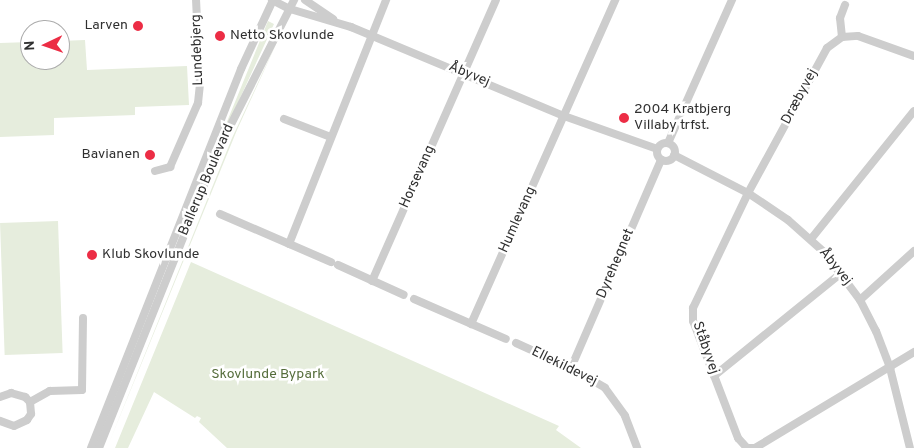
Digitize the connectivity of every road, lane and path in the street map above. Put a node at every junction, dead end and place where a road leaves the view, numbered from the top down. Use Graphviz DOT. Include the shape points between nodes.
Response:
graph roads {
  1 [pos="196,0"];
  2 [pos="273,0"];
  3 [pos="294,0"];
  4 [pos="305,0"];
  5 [pos="386,0"];
  6 [pos="496,0"];
  7 [pos="615,0"];
  8 [pos="732,0"];
  9 [pos="845,5"];
  10 [pos="290,9"];
  11 [pos="337,21"];
  12 [pos="372,36"];
  13 [pos="842,37"];
  14 [pos="914,56"];
  15 [pos="463,73"];
  16 [pos="914,111"];
  17 [pos="564,116"];
  18 [pos="284,119"];
  19 [pos="331,137"];
  20 [pos="668,143"];
  21 [pos="657,149"];
  22 [pos="674,156"];
  23 [pos="661,160"];
  24 [pos="155,172"];
  25 [pos="748,193"];
  26 [pos="220,214"];
  27 [pos="810,239"];
  28 [pos="288,244"];
  29 [pos="914,251"];
  30 [pos="842,273"];
  31 [pos="372,281"];
  32 [pos="404,296"];
  33 [pos="414,299"];
  34 [pos="860,300"];
  35 [pos="83,318"];
  36 [pos="471,324"];
  37 [pos="506,339"];
  38 [pos="516,343"];
  39 [pos="914,352"];
  40 [pos="571,368"];
  41 [pos="890,368"];
  42 [pos="714,376"];
  43 [pos="0,397"];
  44 [pos="30,402"];
  45 [pos="0,421"];
  46 [pos="91,448"];
  47 [pos="99,448"];
  48 [pos="637,448"];
  49 [pos="747,448"];
  50 [pos="755,448"];
  51 [pos="910,448"];
  1 -- 24 [label="street, Lundebjerg" via="198,103 170,168"];
  2 -- 10 [label="street"];
  2 -- 46 [label="street, Ballerup Boulevard" via="241,69"];
  3 -- 10 [label="street, Ballerup Boulevard"];
  4 -- 11 [label="street, Åbyvej"];
  5 -- 12 [label="street"];
  6 -- 15 [label="street, Horsevang"];
  7 -- 17 [label="street, Humlevang"];
  8 -- 20 [label="street"];
  9 -- 13 [label="street" via="840,18"];
  10 -- 11 [label="street, Åbyvej"];
  10 -- 47 [label="street, Ballerup Boulevard" via="220,146"];
  11 -- 12 [label="street, Åbyvej"];
  12 -- 15 [label="street, Åbyvej"];
  12 -- 19 [label="street"];
  13 -- 14 [label="street" via="858,36"];
  13 -- 25 [label="street, Dræbyvej" via="827,48"];
  15 -- 17 [label="street, Åbyvej"];
  15 -- 31 [label="street, Horsevang"];
  16 -- 27 [label="street"];
  17 -- 21 [label="street, Åbyvej"];
  17 -- 36 [label="street, Humlevang"];
  18 -- 19 [label="street"];
  19 -- 28 [label="street"];
  20 -- 21 [label="street"];
  20 -- 22 [label="street" via="675,149"];
  21 -- 23 [label="street"];
  22 -- 23 [label="street" via="668,161"];
  22 -- 25 [label="street, Åbyvej"];
  23 -- 40 [label="street, Dyrehegnet"];
  25 -- 27 [label="street, Åbyvej"];
  25 -- 42 [label="street, Ståbyvej" via="693,308 693,321"];
  26 -- 28 [label="street"];
  27 -- 30 [label="street, Åbyvej"];
  28 -- 31 [label="street"];
  29 -- 34 [label="street"];
  30 -- 34 [label="street, Åbyvej"];
  30 -- 42 [label="street"];
  31 -- 32 [label="street"];
  33 -- 36 [label="street"];
  34 -- 41 [label="street, Åbyvej"];
  35 -- 44 [label="street" via="82,390 50,391"];
  36 -- 37 [label="street"];
  38 -- 40 [label="street, Ellekildevej"];
  39 -- 41 [label="street"];
  40 -- 48 [label="street, Ellekildevej" via="594,380 616,400"];
  41 -- 50 [label="street"];
  41 -- 51 [label="street, Åbyvej"];
  42 -- 49 [label="street, Ståbyvej" via="738,438"];
  43 -- 44 [label="street" via="18,394"];
  44 -- 45 [label="street" via="31,414 22,424 7,425"];
  49 -- 50 [label="street"];
}
